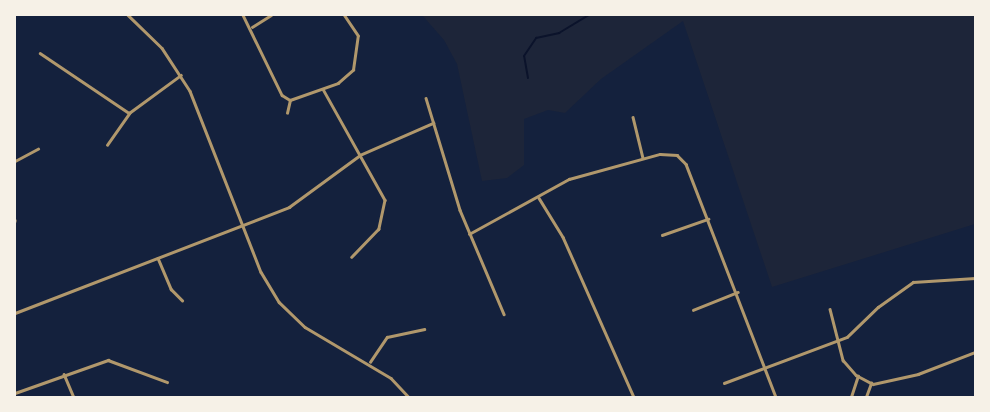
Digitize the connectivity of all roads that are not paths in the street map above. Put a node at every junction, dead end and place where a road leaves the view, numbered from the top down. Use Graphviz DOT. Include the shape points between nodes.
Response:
graph roads {
  1 [pos="128,15"];
  2 [pos="243,15"];
  3 [pos="271,15"];
  4 [pos="344,15"];
  5 [pos="252,27"];
  6 [pos="40,53"];
  7 [pos="181,76"];
  8 [pos="323,89"];
  9 [pos="426,98"];
  10 [pos="290,100"];
  11 [pos="129,113"];
  12 [pos="287,113"];
  13 [pos="633,118"];
  14 [pos="433,123"];
  15 [pos="106,145"];
  16 [pos="38,149"];
  17 [pos="360,155"];
  18 [pos="643,158"];
  19 [pos="15,161"];
  20 [pos="538,198"];
  21 [pos="708,219"];
  22 [pos="243,225"];
  23 [pos="469,234"];
  24 [pos="662,235"];
  25 [pos="352,257"];
  26 [pos="158,258"];
  27 [pos="975,278"];
  28 [pos="738,292"];
  29 [pos="182,300"];
  30 [pos="830,309"];
  31 [pos="693,310"];
  32 [pos="15,313"];
  33 [pos="504,314"];
  34 [pos="424,329"];
  35 [pos="836,343"];
  36 [pos="975,352"];
  37 [pos="370,362"];
  38 [pos="766,368"];
  39 [pos="64,374"];
  40 [pos="858,376"];
  41 [pos="167,382"];
  42 [pos="724,383"];
  43 [pos="871,383"];
  44 [pos="15,393"];
  45 [pos="74,397"];
  46 [pos="408,397"];
  47 [pos="634,397"];
  48 [pos="776,397"];
  49 [pos="851,397"];
  50 [pos="866,397"];
  1 -- 7 [label="street" via="162,48"];
  2 -- 5 [label="street"];
  3 -- 5 [label="street"];
  4 -- 8 [label="street" via="358,36 357,61 346,78"];
  5 -- 10 [label="street" via="282,96"];
  6 -- 11 [label="street"];
  7 -- 11 [label="street"];
  7 -- 22 [label="street"];
  8 -- 10 [label="street"];
  8 -- 17 [label="street"];
  9 -- 14 [label="street"];
  10 -- 12 [label="street"];
  11 -- 15 [label="street"];
  13 -- 18 [label="street"];
  14 -- 17 [label="street"];
  14 -- 23 [label="street"];
  16 -- 19 [label="street"];
  17 -- 22 [label="street" via="298,202"];
  17 -- 25 [label="street" via="385,206 377,234"];
  18 -- 20 [label="street" via="569,179"];
  18 -- 21 [label="street" via="668,153 684,160"];
  20 -- 23 [label="street"];
  20 -- 47 [label="street" via="563,237"];
  21 -- 24 [label="street"];
  21 -- 28 [label="street"];
  22 -- 26 [label="street"];
  22 -- 37 [label="street" via="261,272 279,302 319,336"];
  23 -- 33 [label="street"];
  26 -- 29 [label="street" via="171,289"];
  26 -- 32 [label="street"];
  27 -- 35 [label="street" via="913,282"];
  28 -- 31 [label="street"];
  28 -- 38 [label="street"];
  30 -- 35 [label="street"];
  34 -- 37 [label="street" via="387,337"];
  35 -- 38 [label="street"];
  35 -- 40 [label="street" via="843,360"];
  36 -- 43 [label="street" via="886,384"];
  37 -- 46 [label="street"];
  38 -- 42 [label="street"];
  38 -- 48 [label="street"];
  39 -- 41 [label="street" via="112,360"];
  39 -- 44 [label="street"];
  39 -- 45 [label="street"];
  40 -- 43 [label="street"];
  40 -- 49 [label="street"];
  43 -- 50 [label="street"];
}
